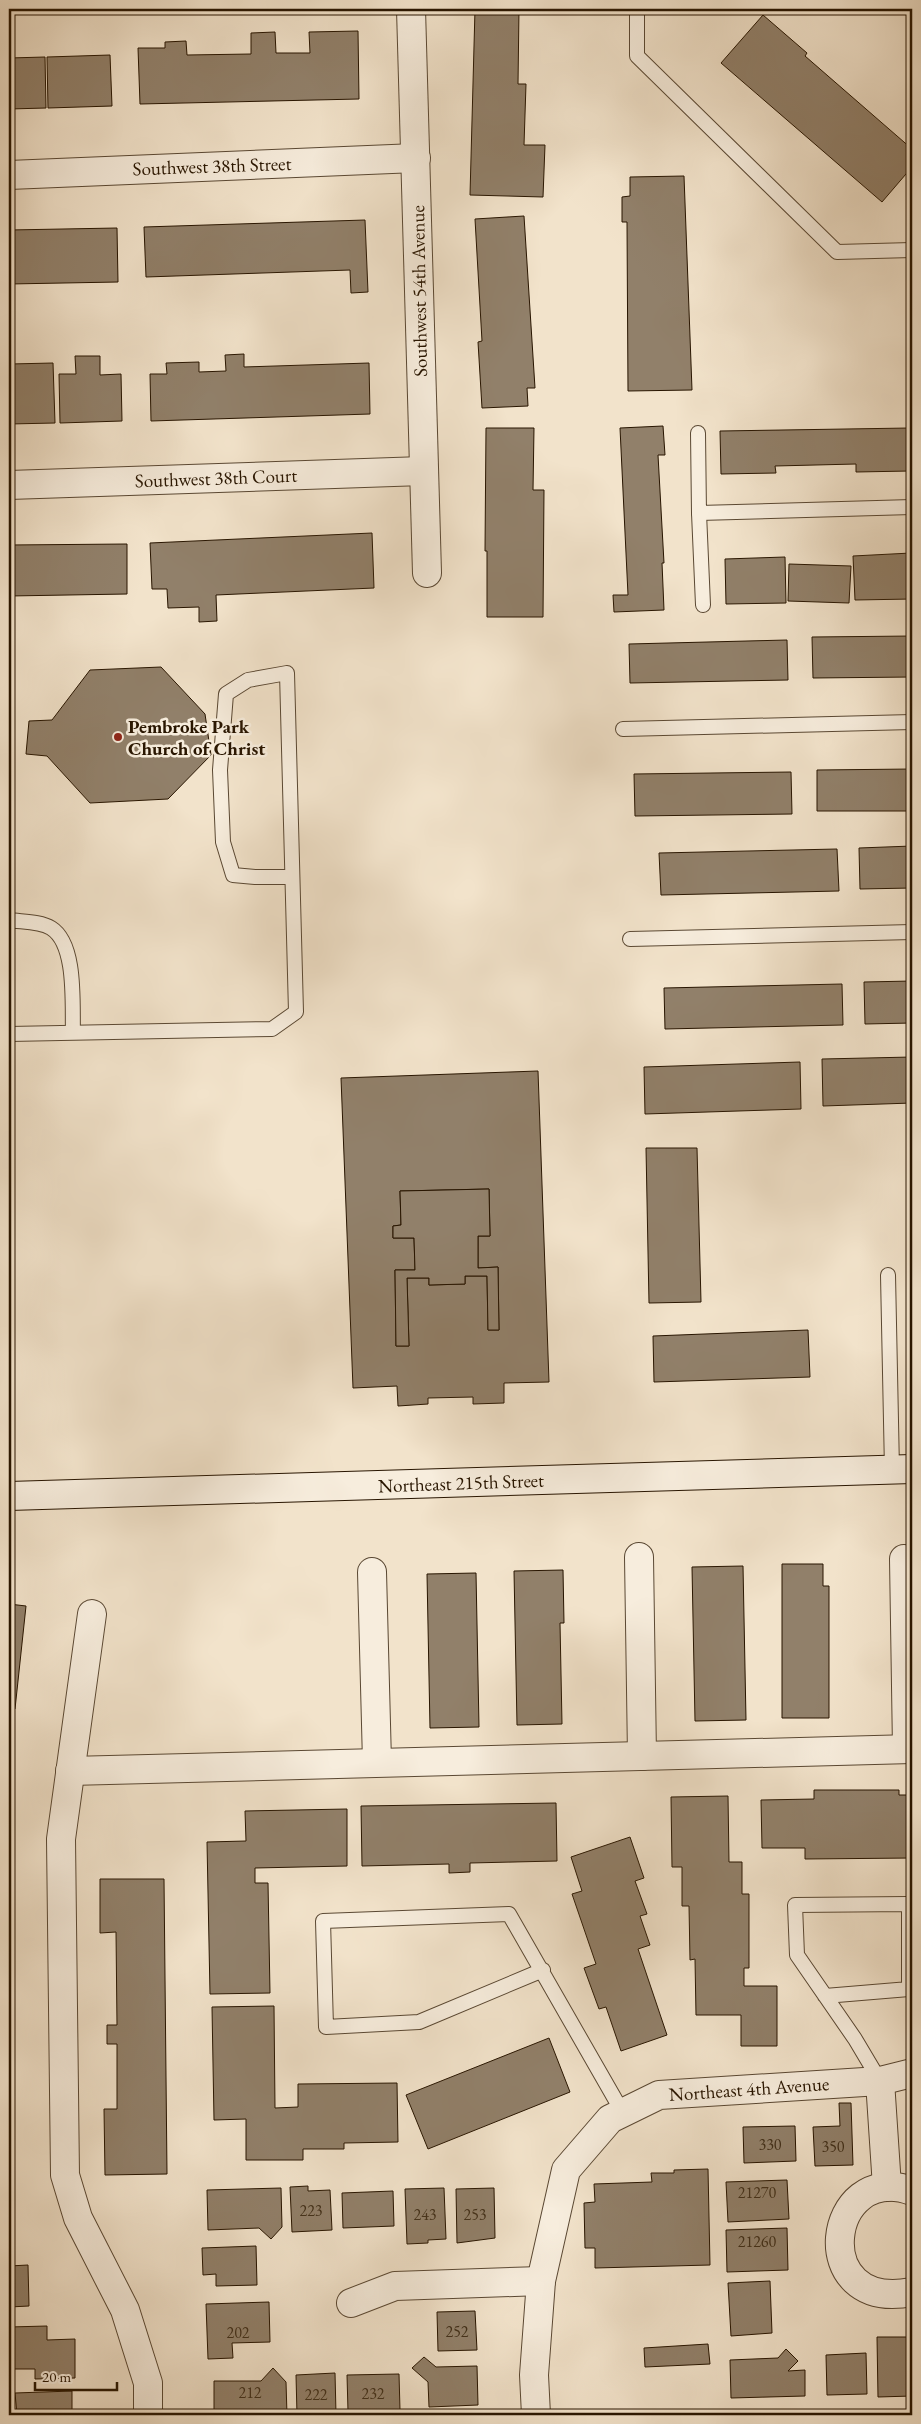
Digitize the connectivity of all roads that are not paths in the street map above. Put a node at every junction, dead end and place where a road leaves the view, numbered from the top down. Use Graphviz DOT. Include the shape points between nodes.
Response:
graph roads {
  1 [pos="411,9"];
  2 [pos="636,9"];
  3 [pos="416,158"];
  4 [pos="9,175"];
  5 [pos="912,250"];
  6 [pos="698,433"];
  7 [pos="423,471"];
  8 [pos="9,486"];
  9 [pos="912,507"];
  10 [pos="699,513"];
  11 [pos="427,573"];
  12 [pos="703,605"];
  13 [pos="912,722"];
  14 [pos="623,729"];
  15 [pos="292,876"];
  16 [pos="9,920"];
  17 [pos="912,932"];
  18 [pos="630,939"];
  19 [pos="73,1032"];
  20 [pos="9,1034"];
  21 [pos="888,1276"];
  22 [pos="902,1470"];
  23 [pos="9,1496"];
  24 [pos="639,1558"];
  25 [pos="904,1559"];
  26 [pos="372,1572"];
  27 [pos="92,1614"];
  28 [pos="910,1749"];
  29 [pos="642,1756"];
  30 [pos="377,1762"];
  31 [pos="70,1771"];
  32 [pos="543,1970"];
  33 [pos="825,1996"];
  34 [pos="912,2073"];
  35 [pos="880,2081"];
  36 [pos="623,2113"];
  37 [pos="899,2189"];
  38 [pos="541,2281"];
  39 [pos="912,2292"];
  40 [pos="351,2303"];
  41 [pos="148,2415"];
  42 [pos="536,2415"];
  1 -- 3 [label="street, Southwest 54th Avenue"];
  2 -- 5 [label="lane" via="637,56 837,252"];
  3 -- 4 [label="street, Southwest 38th Street"];
  3 -- 7 [label="street, Southwest 54th Avenue"];
  6 -- 10 [label="lane"];
  7 -- 8 [label="street, Southwest 38th Court"];
  7 -- 11 [label="street, Southwest 54th Avenue"];
  9 -- 10 [label="lane"];
  10 -- 12 [label="lane"];
  13 -- 14 [label="lane"];
  15 -- 15 [label="lane" via="289,748 287,673 248,680 226,694 220,770 223,842 233,875 255,878"];
  15 -- 19 [label="lane" via="296,1012 272,1029"];
  16 -- 19 [label="lane" via="43,925 56,932 64,942"];
  17 -- 18 [label="lane"];
  19 -- 20 [label="lane"];
  21 -- 22 [label="lane"];
  22 -- 23 [label="street, Northeast 215th Street"];
  24 -- 29 [label="street"];
  25 -- 28 [label="street"];
  26 -- 30 [label="street"];
  27 -- 31 [label="street"];
  28 -- 29 [label="street"];
  29 -- 30 [label="street"];
  30 -- 31 [label="street"];
  31 -- 41 [label="street" via="61,1839 65,2175 78,2218 125,2310 148,2383"];
  32 -- 32 [label="lane" via="510,1914 322,1921 326,2026 419,2022"];
  32 -- 36 [label="lane"];
  33 -- 33 [label="lane" via="909,1989 909,1904 795,1905 797,1956"];
  33 -- 35 [label="lane"];
  34 -- 35 [label="street, Northeast 4th Avenue"];
  35 -- 36 [label="street, Northeast 4th Avenue" via="660,2095"];
  35 -- 37 [label="street"];
  36 -- 38 [label="street, Northeast 4th Avenue" via="610,2119 566,2170"];
  37 -- 39 [label="street" via="869,2192 854,2203 838,2236 840,2254 847,2270 860,2284 876,2293 894,2296"];
  38 -- 40 [label="street" via="396,2286"];
  38 -- 42 [label="street, Northeast 4th Avenue" via="534,2376"];
}
